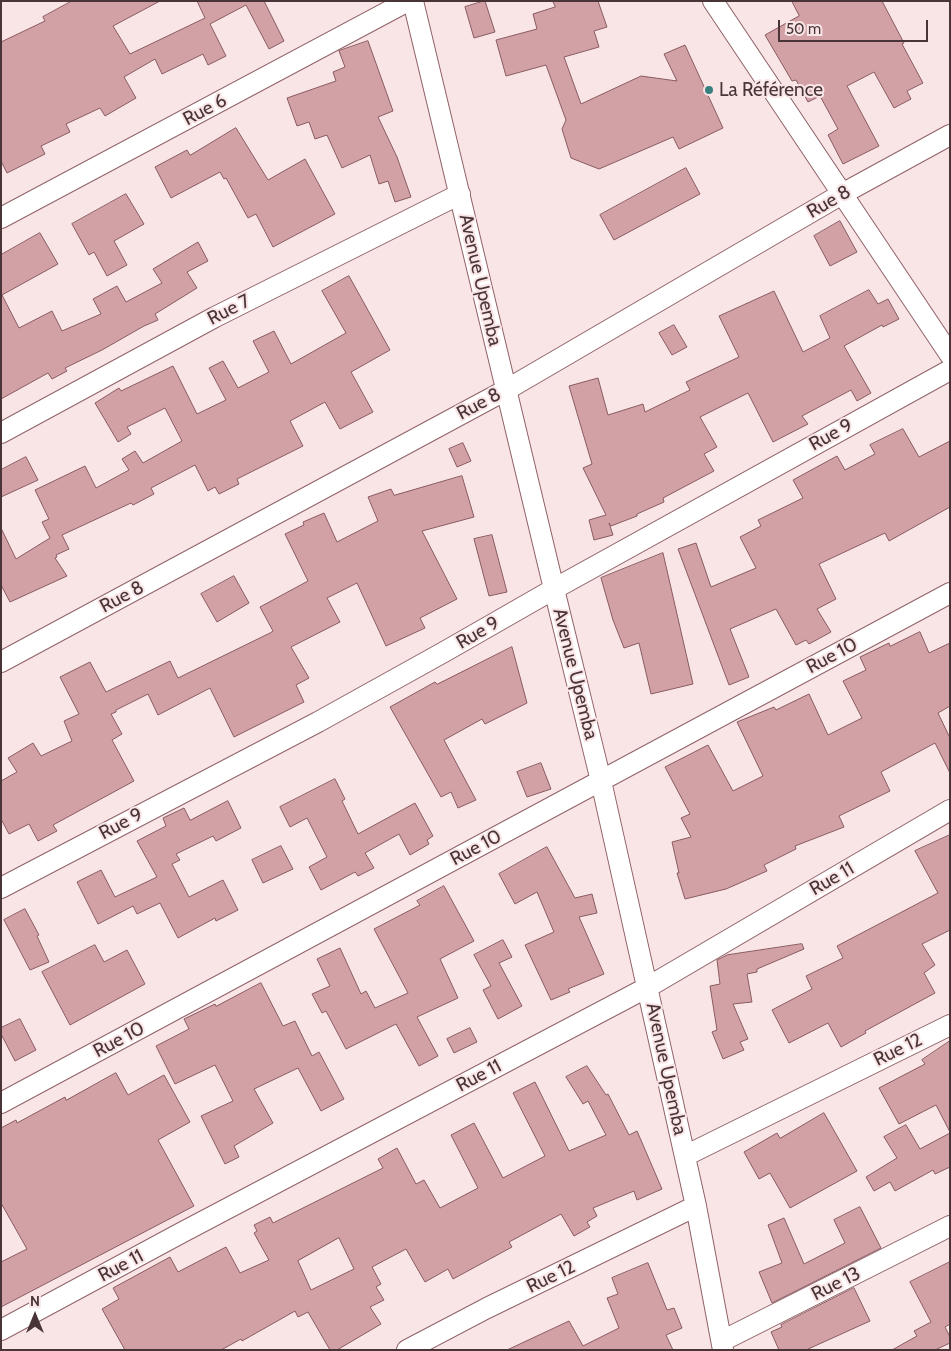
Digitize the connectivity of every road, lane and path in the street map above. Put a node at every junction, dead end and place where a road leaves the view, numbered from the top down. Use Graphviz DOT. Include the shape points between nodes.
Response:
graph roads {
  1 [pos="408,1"];
  2 [pos="414,1"];
  3 [pos="713,1"];
  4 [pos="950,135"];
  5 [pos="460,194"];
  6 [pos="842,194"];
  7 [pos="1,218"];
  8 [pos="950,356"];
  9 [pos="950,370"];
  10 [pos="506,390"];
  11 [pos="1,433"];
  12 [pos="554,588"];
  13 [pos="950,593"];
  14 [pos="1,662"];
  15 [pos="601,781"];
  16 [pos="950,810"];
  17 [pos="1,888"];
  18 [pos="648,987"];
  19 [pos="950,1025"];
  20 [pos="1,1103"];
  21 [pos="685,1156"];
  22 [pos="696,1206"];
  23 [pos="950,1226"];
  24 [pos="1,1330"];
  25 [pos="723,1345"];
  26 [pos="408,1350"];
  1 -- 7 [label="street, Rue 6"];
  2 -- 5 [label="street, Avenue Upemba"];
  3 -- 6 [label="street"];
  4 -- 6 [label="street, Rue 8"];
  5 -- 10 [label="street, Avenue Upemba"];
  5 -- 11 [label="street, Rue 7" via="215,317"];
  6 -- 8 [label="street"];
  6 -- 10 [label="street, Rue 8"];
  9 -- 12 [label="street, Rue 9"];
  10 -- 12 [label="street, Avenue Upemba"];
  10 -- 14 [label="street, Rue 8"];
  12 -- 15 [label="street, Avenue Upemba"];
  12 -- 17 [label="street, Rue 9" via="318,722"];
  13 -- 15 [label="street, Rue 10"];
  15 -- 18 [label="street, Avenue Upemba"];
  15 -- 20 [label="street, Rue 10"];
  16 -- 18 [label="street, Rue 11"];
  18 -- 21 [label="street, Avenue Upemba"];
  18 -- 24 [label="street, Rue 11"];
  19 -- 21 [label="street, Rue 12"];
  21 -- 22 [label="street, Avenue Upemba"];
  22 -- 25 [label="street, Avenue Upemba"];
  22 -- 26 [label="street, Rue 12"];
  23 -- 25 [label="street, Rue 13"];
}
